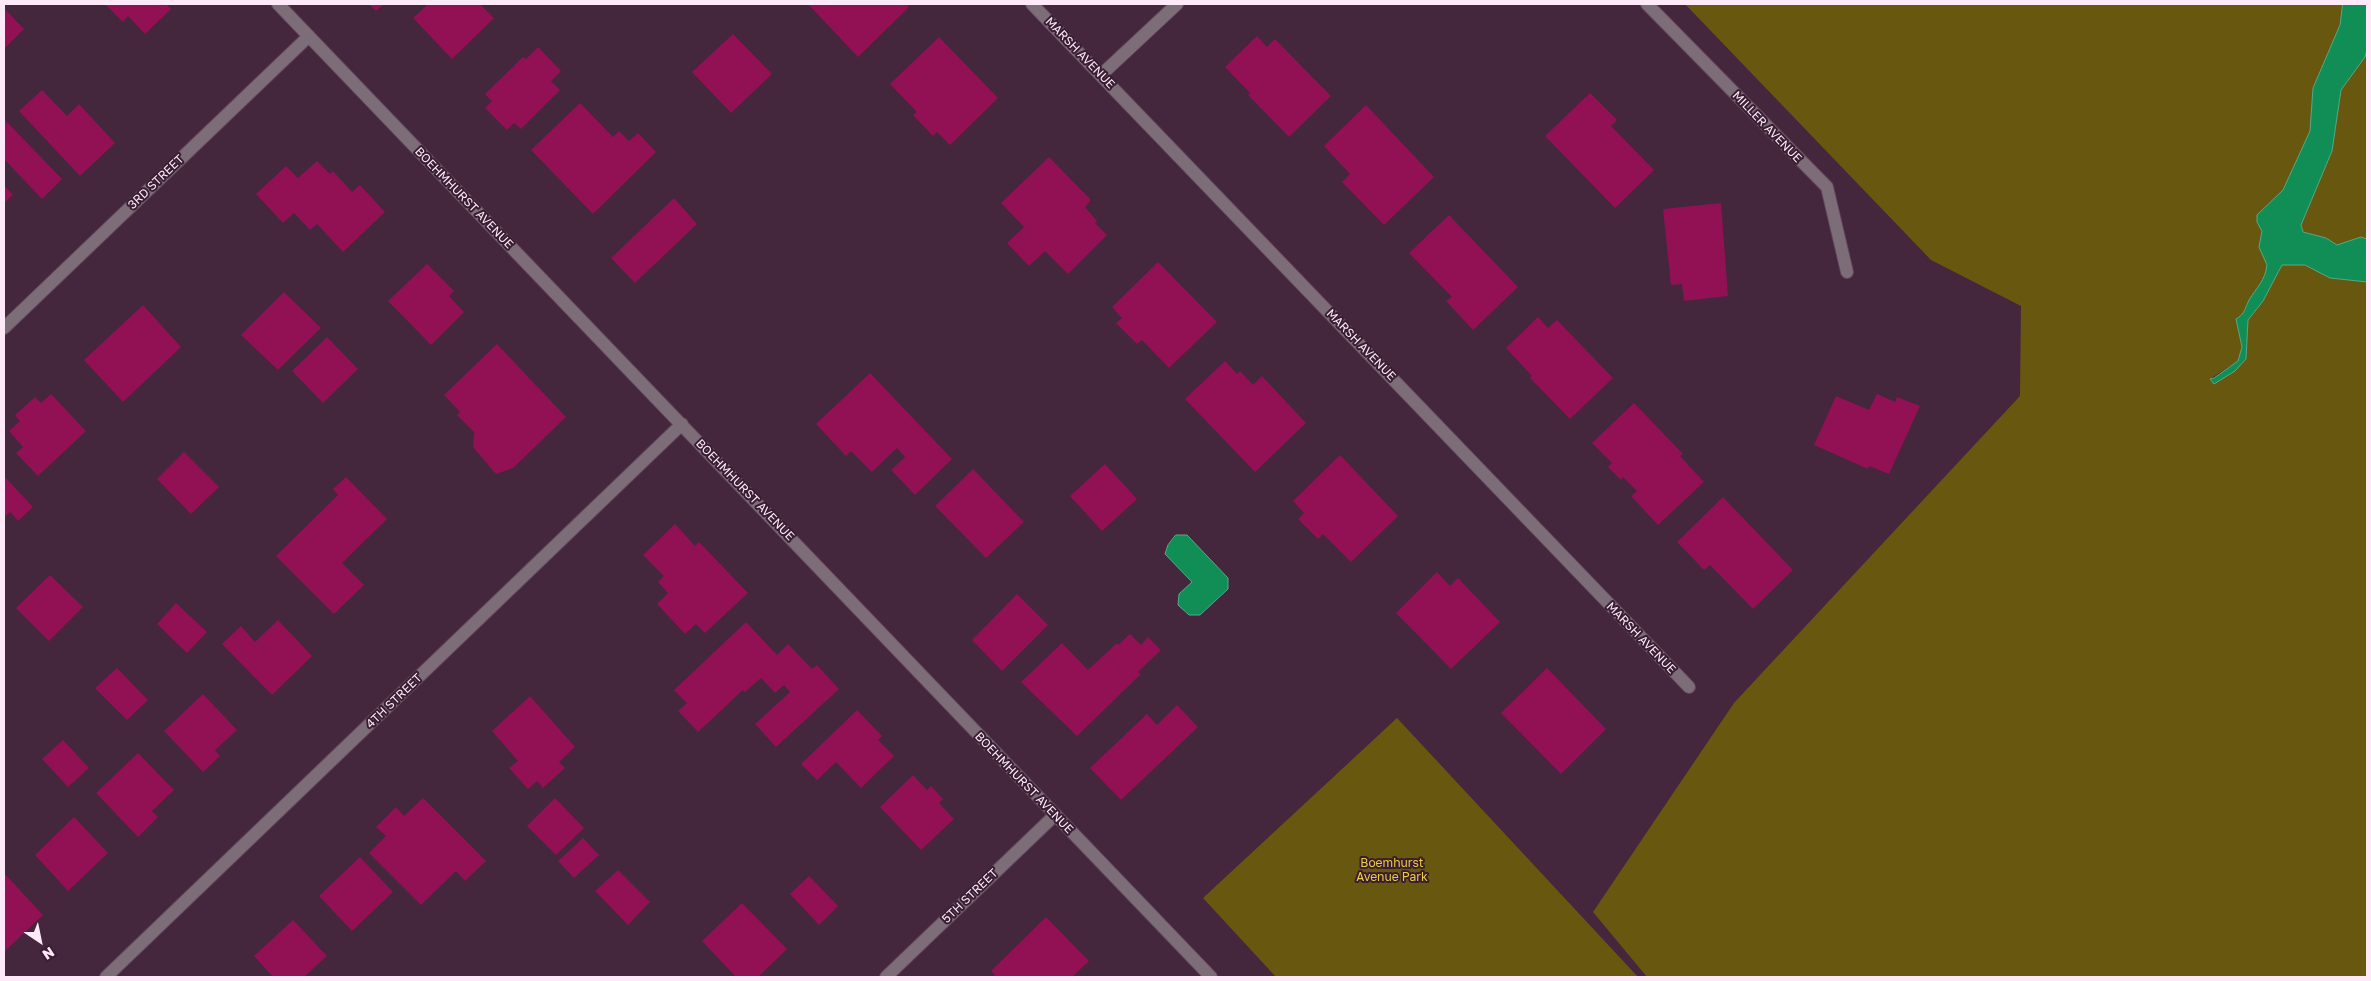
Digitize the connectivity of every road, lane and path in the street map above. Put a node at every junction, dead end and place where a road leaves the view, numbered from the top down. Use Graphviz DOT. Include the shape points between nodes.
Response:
graph roads {
  1 [pos="278,4"];
  2 [pos="1032,4"];
  3 [pos="1176,4"];
  4 [pos="1647,4"];
  5 [pos="309,36"];
  6 [pos="1101,75"];
  7 [pos="1847,272"];
  8 [pos="4,328"];
  9 [pos="682,424"];
  10 [pos="1689,687"];
  11 [pos="1055,815"];
  12 [pos="106,977"];
  13 [pos="886,977"];
  14 [pos="1211,977"];
  1 -- 5 [label="street, BOEHMHURST AVENUE"];
  2 -- 6 [label="street, MARSH AVENUE"];
  3 -- 6 [label="street"];
  4 -- 7 [label="street, MILLER AVENUE" via="1827,187"];
  5 -- 8 [label="street, 3RD STREET"];
  5 -- 9 [label="street, BOEHMHURST AVENUE"];
  6 -- 10 [label="street, MARSH AVENUE"];
  9 -- 11 [label="street, BOEHMHURST AVENUE"];
  9 -- 12 [label="street, 4TH STREET"];
  11 -- 13 [label="street, 5TH STREET"];
  11 -- 14 [label="street, BOEHMHURST AVENUE"];
}
